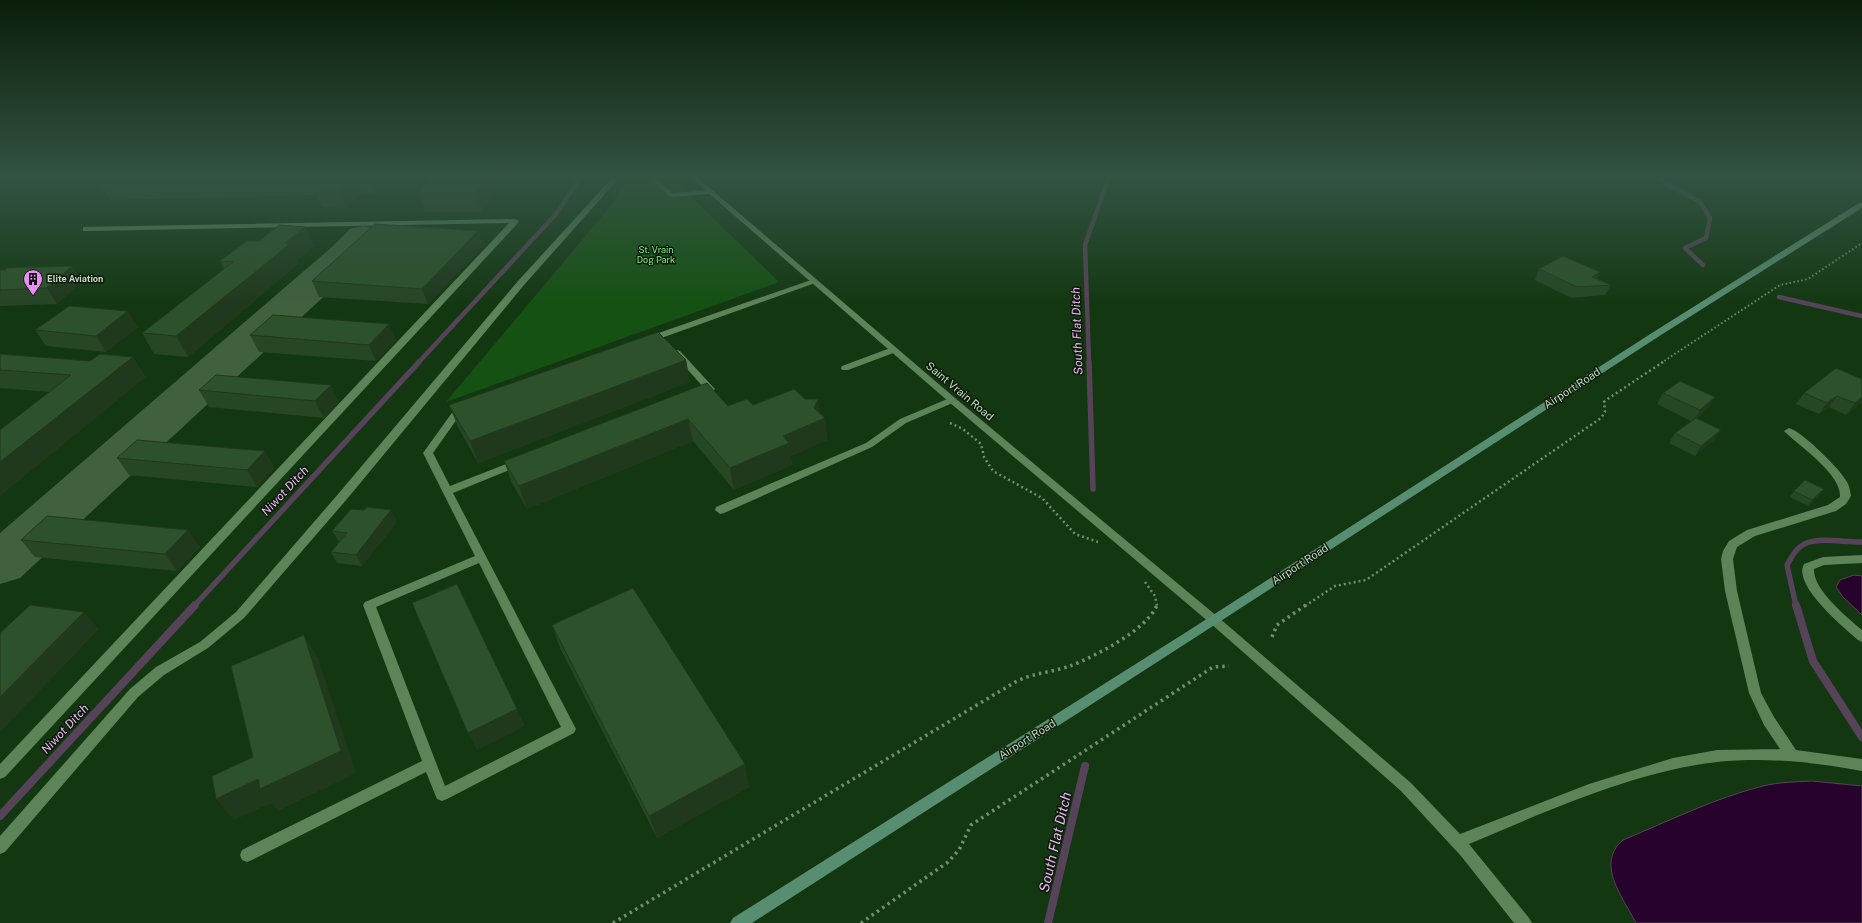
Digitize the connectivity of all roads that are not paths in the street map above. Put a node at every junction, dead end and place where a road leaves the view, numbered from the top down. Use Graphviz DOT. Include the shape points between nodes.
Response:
graph roads {
  1 [pos="577,220"];
  2 [pos="742,220"];
  3 [pos="1838,220"];
  4 [pos="86,229"];
  5 [pos="814,282"];
  6 [pos="660,335"];
  7 [pos="638,343"];
  8 [pos="893,350"];
  9 [pos="845,368"];
  10 [pos="695,395"];
  11 [pos="952,400"];
  12 [pos="469,402"];
  13 [pos="1789,431"];
  14 [pos="528,460"];
  15 [pos="448,491"];
  16 [pos="720,510"];
  17 [pos="482,558"];
  18 [pos="1862,559"];
  19 [pos="1214,620"];
  20 [pos="1862,637"];
  21 [pos="1792,755"];
  22 [pos="429,764"];
  23 [pos="1862,765"];
  24 [pos="0,773"];
  25 [pos="1458,842"];
  26 [pos="0,847"];
  27 [pos="247,855"];
  28 [pos="738,923"];
  29 [pos="1524,923"];
  1 -- 26 [label="street" via="521,283 240,615 204,645 160,671 134,693"];
  2 -- 5 [label="street, Saint Vrain Road"];
  3 -- 19 [label="main road, Airport Road"];
  4 -- 24 [label="street" via="515,221"];
  5 -- 6 [label="street"];
  5 -- 8 [label="street, Saint Vrain Road"];
  6 -- 7 [label="street"];
  6 -- 10 [label="street" via="710,389"];
  8 -- 9 [label="street"];
  8 -- 11 [label="street, Saint Vrain Road"];
  11 -- 16 [label="street" via="903,421 869,445"];
  11 -- 19 [label="street, Saint Vrain Road"];
  12 -- 15 [label="street" via="462,405 428,453"];
  13 -- 21 [label="street" via="1838,475 1846,489 1846,496 1832,508 1751,533 1733,544 1727,559 1731,591 1755,693 1769,721"];
  14 -- 15 [label="street"];
  15 -- 17 [label="street"];
  17 -- 22 [label="street" via="369,605"];
  17 -- 22 [label="street" via="569,729 442,795"];
  18 -- 20 [label="street" via="1823,561 1811,564 1807,570 1808,578 1818,593"];
  19 -- 25 [label="street, Saint Vrain Road" via="1375,759"];
  19 -- 28 [label="main road, Airport Road"];
  21 -- 23 [label="street"];
  21 -- 25 [label="street" via="1742,754 1677,762 1580,793"];
  22 -- 27 [label="street"];
  25 -- 29 [label="street, Saint Vrain Road"];
}
